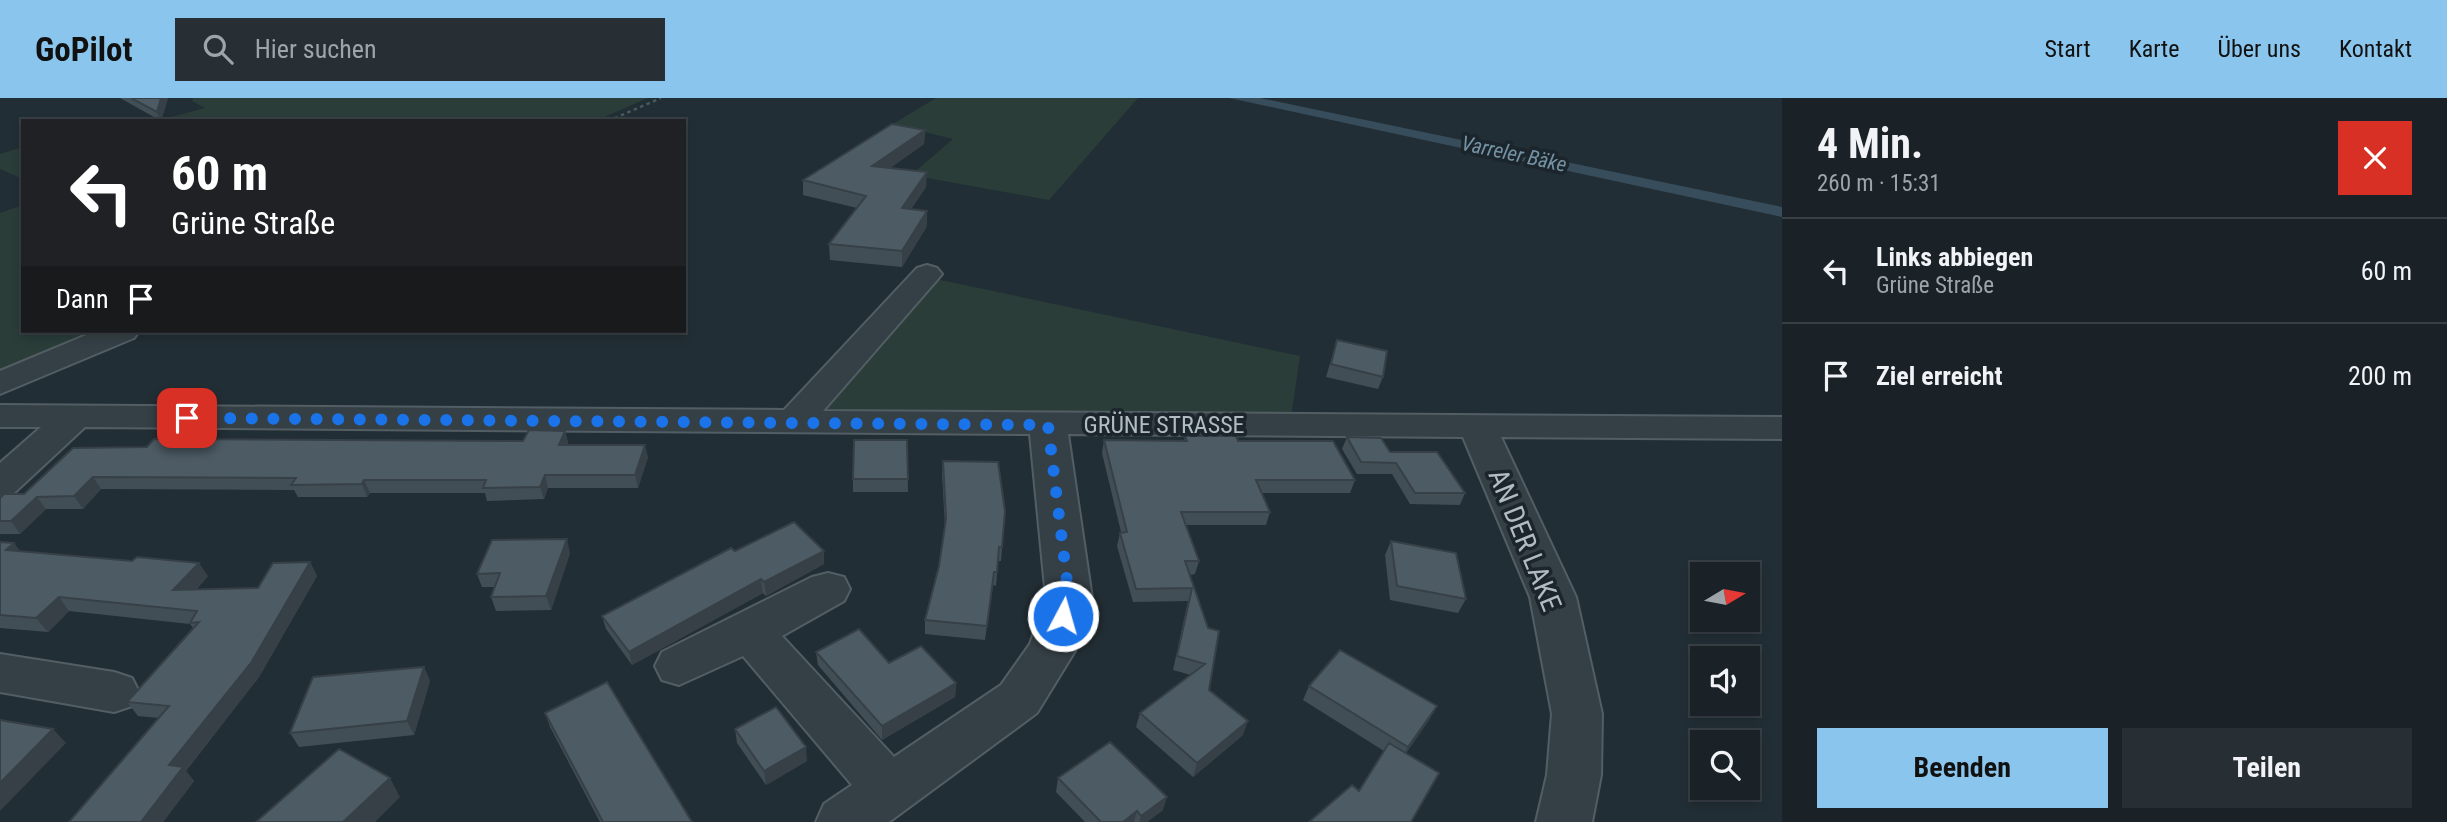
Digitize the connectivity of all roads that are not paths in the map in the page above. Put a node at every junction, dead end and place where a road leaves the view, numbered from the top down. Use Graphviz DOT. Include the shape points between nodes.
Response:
graph roads {
  1 [pos="927,274"];
  2 [pos="118,333"];
  3 [pos="0,384"];
  4 [pos="0,416"];
  5 [pos="75,417"];
  6 [pos="794,421"];
  7 [pos="1048,425"];
  8 [pos="1476,426"];
  9 [pos="1782,428"];
  10 [pos="0,484"];
  11 [pos="828,589"];
  12 [pos="750,632"];
  13 [pos="679,666"];
  14 [pos="0,673"];
  15 [pos="114,692"];
  16 [pos="890,790"];
  17 [pos="844,822"];
  18 [pos="1564,822"];
  1 -- 6 [label="street"];
  2 -- 3 [label="street"];
  4 -- 5 [label="street, GRÜNE STRASSE"];
  5 -- 6 [label="street, GRÜNE STRASSE"];
  5 -- 10 [label="street"];
  6 -- 7 [label="street, GRÜNE STRASSE"];
  7 -- 8 [label="street, GRÜNE STRASSE"];
  7 -- 16 [label="street" via="1069,598 1051,651 1019,699"];
  8 -- 9 [label="street, GRÜNE STRASSE"];
  8 -- 18 [label="street, AN DER LAKE" via="1553,597 1577,713 1574,775"];
  11 -- 12 [label="street"];
  12 -- 13 [label="street"];
  12 -- 16 [label="street"];
  14 -- 15 [label="street"];
  16 -- 17 [label="street"];
}
